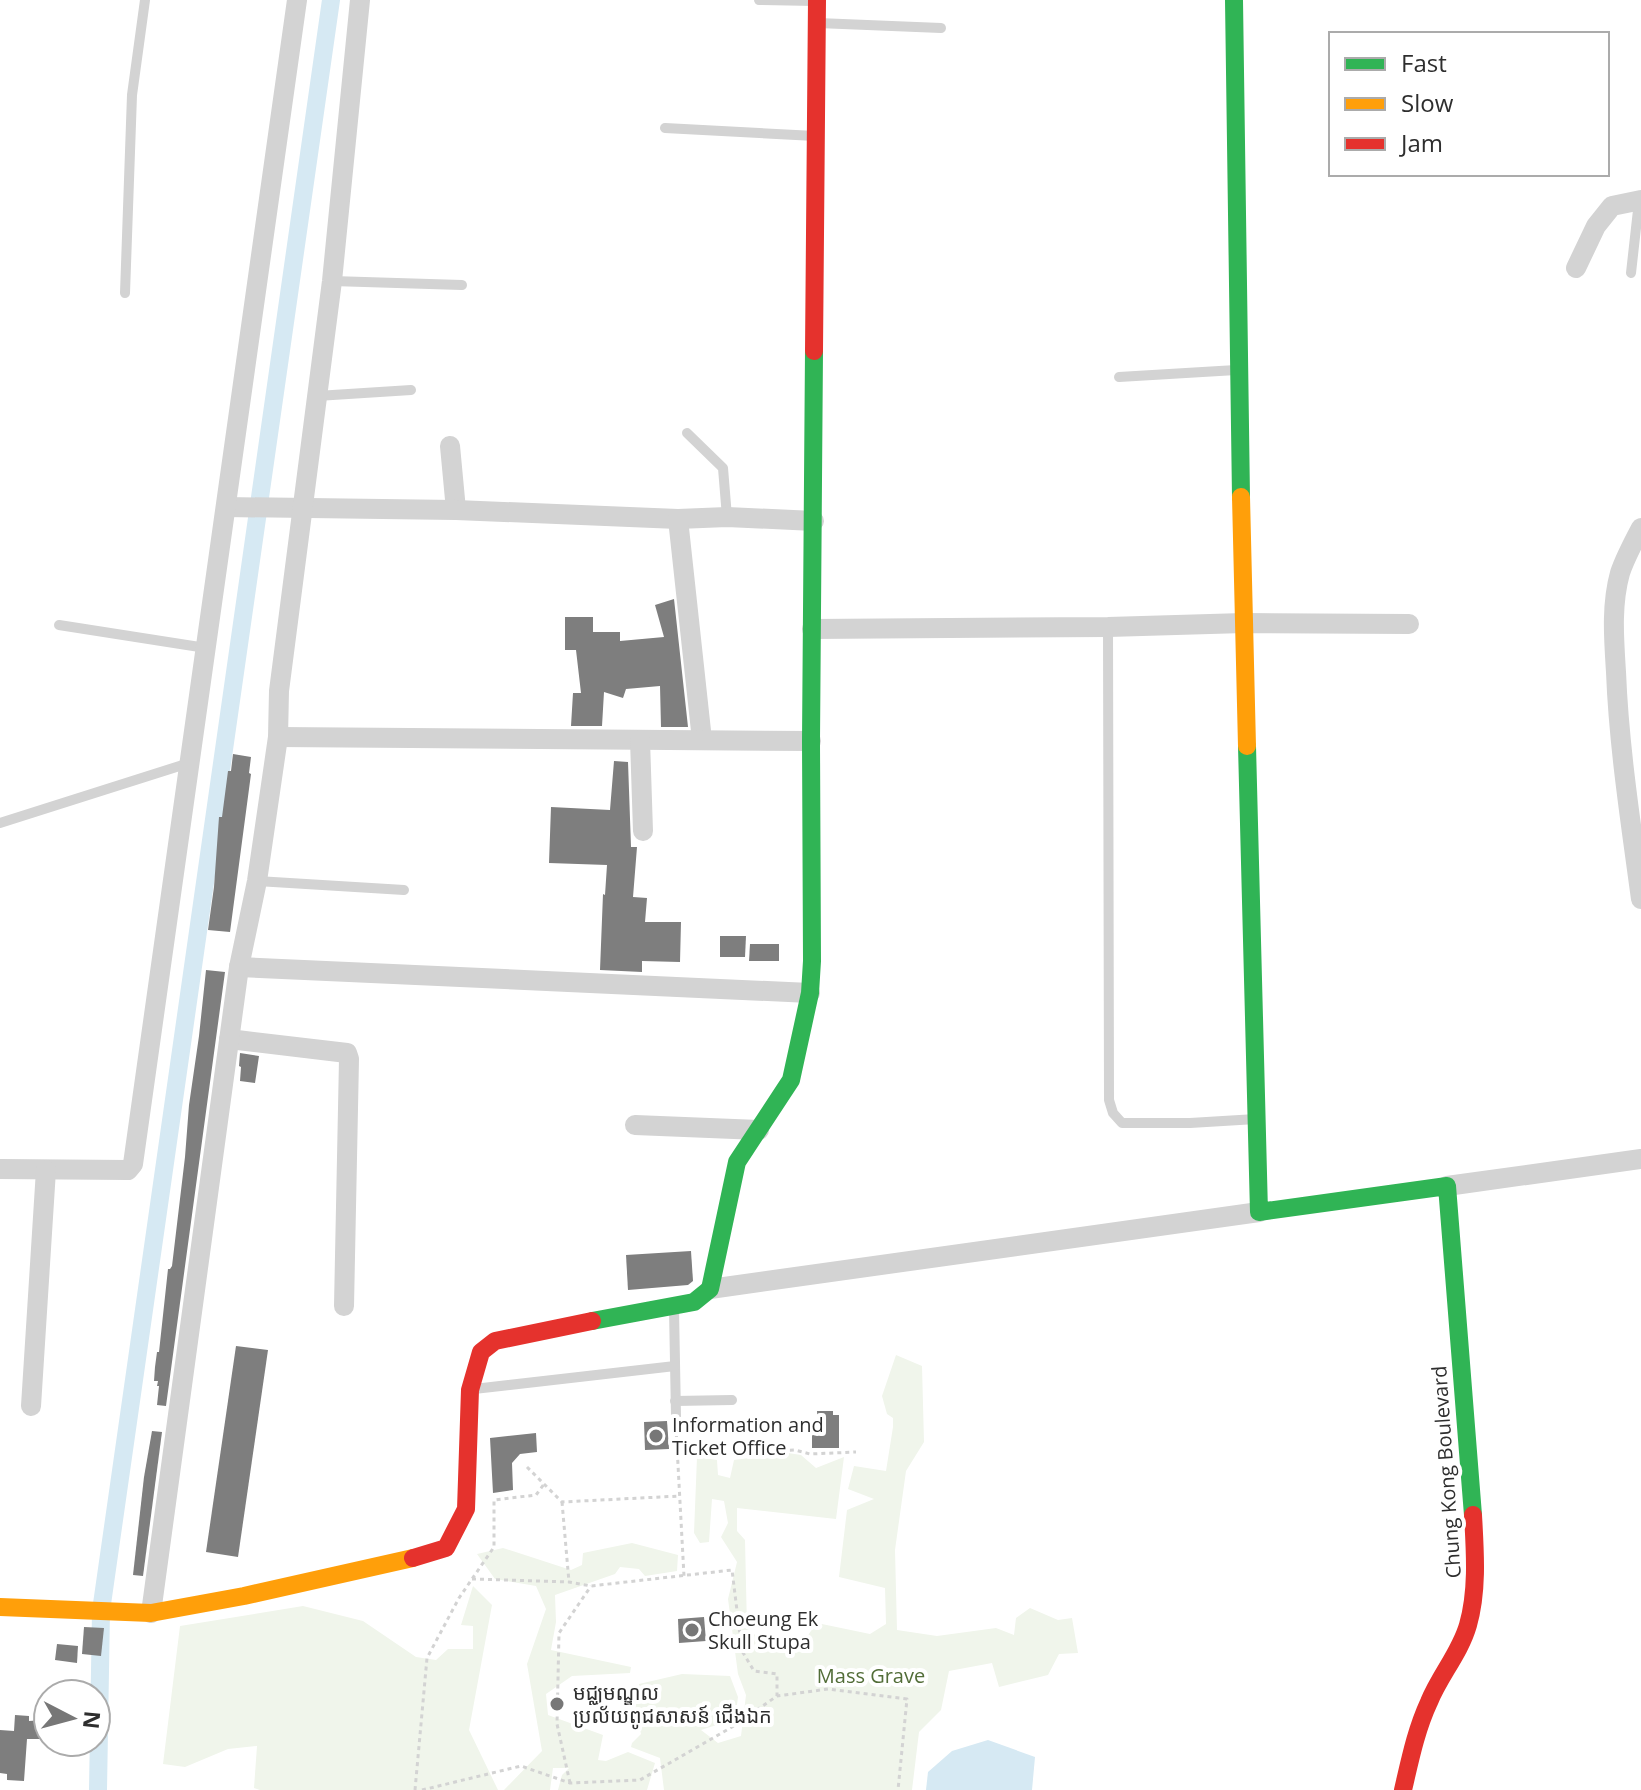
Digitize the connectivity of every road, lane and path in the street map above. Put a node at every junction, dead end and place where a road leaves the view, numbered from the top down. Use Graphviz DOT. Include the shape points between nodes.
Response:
graph roads {
  1 [pos="145,0"];
  2 [pos="297,0"];
  3 [pos="360,0"];
  4 [pos="759,0"];
  5 [pos="1234,0"];
  6 [pos="817,1"];
  7 [pos="816,23"];
  8 [pos="941,28"];
  9 [pos="665,128"];
  10 [pos="817,136"];
  11 [pos="1640,200"];
  12 [pos="1576,268"];
  13 [pos="1631,273"];
  14 [pos="332,281"];
  15 [pos="462,285"];
  16 [pos="125,293"];
  17 [pos="1238,370"];
  18 [pos="1119,377"];
  19 [pos="411,390"];
  20 [pos="317,396"];
  21 [pos="687,433"];
  22 [pos="450,446"];
  23 [pos="235,507"];
  24 [pos="302,509"];
  25 [pos="456,510"];
  26 [pos="727,517"];
  27 [pos="678,519"];
  28 [pos="814,521"];
  29 [pos="1641,528"];
  30 [pos="1244,623"];
  31 [pos="1409,624"];
  32 [pos="59,625"];
  33 [pos="1108,627"];
  34 [pos="812,629"];
  35 [pos="206,648"];
  36 [pos="278,737"];
  37 [pos="640,740"];
  38 [pos="702,740"];
  39 [pos="811,741"];
  40 [pos="191,763"];
  41 [pos="0,823"];
  42 [pos="643,831"];
  43 [pos="257,881"];
  44 [pos="404,890"];
  45 [pos="1641,899"];
  46 [pos="239,967"];
  47 [pos="810,993"];
  48 [pos="229,1039"];
  49 [pos="1257,1119"];
  50 [pos="635,1125"];
  51 [pos="759,1130"];
  52 [pos="1641,1159"];
  53 [pos="0,1169"];
  54 [pos="46,1170"];
  55 [pos="1447,1186"];
  56 [pos="1259,1212"];
  57 [pos="710,1289"];
  58 [pos="344,1306"];
  59 [pos="674,1307"];
  60 [pos="675,1366"];
  61 [pos="470,1390"];
  62 [pos="732,1400"];
  63 [pos="675,1401"];
  64 [pos="31,1406"];
  65 [pos="676,1416"];
  66 [pos="856,1452"];
  67 [pos="678,1456"];
  68 [pos="527,1467"];
  69 [pos="544,1484"];
  70 [pos="680,1496"];
  71 [pos="562,1502"];
  72 [pos="684,1576"];
  73 [pos="472,1579"];
  74 [pos="569,1582"];
  75 [pos="591,1586"];
  76 [pos="0,1607"];
  77 [pos="151,1613"];
  78 [pos="777,1696"];
  79 [pos="570,1783"];
  80 [pos="415,1790"];
  81 [pos="422,1790"];
  82 [pos="898,1790"];
  83 [pos="1403,1790"];
  1 -- 16 [label="lane" via="132,95"];
  2 -- 23 [label="street"];
  3 -- 14 [label="street"];
  4 -- 6 [label="lane"];
  5 -- 17 [label="street"];
  6 -- 7 [label="street"];
  7 -- 8 [label="lane"];
  7 -- 10 [label="street"];
  9 -- 10 [label="lane"];
  10 -- 28 [label="street"];
  11 -- 12 [label="street" via="1612,206"];
  11 -- 13 [label="lane"];
  14 -- 15 [label="lane"];
  14 -- 20 [label="street"];
  17 -- 18 [label="lane"];
  17 -- 30 [label="street"];
  19 -- 20 [label="lane"];
  20 -- 24 [label="street"];
  21 -- 26 [label="lane" via="723,468"];
  22 -- 25 [label="street"];
  23 -- 24 [label="street"];
  23 -- 35 [label="street"];
  24 -- 25 [label="street"];
  24 -- 36 [label="street"];
  25 -- 27 [label="street"];
  26 -- 27 [label="street"];
  26 -- 28 [label="street"];
  27 -- 38 [label="street"];
  28 -- 34 [label="street"];
  29 -- 45 [label="street" via="1620,575 1614,632 1622,758"];
  30 -- 31 [label="street"];
  30 -- 33 [label="street"];
  30 -- 49 [label="street"];
  32 -- 35 [label="lane"];
  33 -- 34 [label="street"];
  33 -- 49 [label="lane" via="1109,1100 1122,1123"];
  34 -- 39 [label="street"];
  35 -- 40 [label="street"];
  36 -- 37 [label="street"];
  36 -- 43 [label="street"];
  37 -- 38 [label="street"];
  37 -- 42 [label="street"];
  38 -- 39 [label="street"];
  39 -- 47 [label="street"];
  40 -- 41 [label="lane"];
  40 -- 54 [label="street" via="133,1164 128,1170"];
  43 -- 44 [label="lane"];
  43 -- 46 [label="street"];
  46 -- 47 [label="street"];
  46 -- 48 [label="street"];
  47 -- 51 [label="street" via="791,1080"];
  48 -- 58 [label="street" via="347,1053"];
  48 -- 77 [label="street"];
  49 -- 56 [label="street"];
  50 -- 51 [label="street"];
  51 -- 57 [label="street" via="737,1162"];
  52 -- 55 [label="street"];
  53 -- 54 [label="street"];
  54 -- 64 [label="street"];
  55 -- 56 [label="street"];
  55 -- 83 [label="street, Chung Kong Boulevard" via="1475,1589 1468,1627 1430,1699"];
  56 -- 57 [label="street"];
  57 -- 59 [label="street" via="694,1302"];
  59 -- 60 [label="lane"];
  59 -- 61 [label="street" via="495,1341 481,1352"];
  60 -- 61 [label="lane"];
  60 -- 63 [label="lane"];
  61 -- 77 [label="street" via="466,1509 446,1548"];
  62 -- 63 [label="lane"];
  63 -- 65 [label="lane"];
  65 -- 67 [label="path"];
  66 -- 67 [label="path"];
  67 -- 70 [label="path"];
  68 -- 69 [label="path"];
  69 -- 71 [label="path"];
  69 -- 73 [label="path" via="536,1495 494,1500 494,1547"];
  70 -- 71 [label="path"];
  70 -- 72 [label="path"];
  71 -- 74 [label="path"];
  72 -- 75 [label="path"];
  72 -- 78 [label="path" via="732,1570 742,1651 754,1671 777,1674"];
  73 -- 74 [label="path"];
  73 -- 80 [label="path" via="427,1658"];
  74 -- 75 [label="path"];
  75 -- 79 [label="path" via="559,1633 557,1724"];
  76 -- 77 [label="street"];
  78 -- 79 [label="path" via="640,1780"];
  78 -- 82 [label="path" via="828,1689 907,1699"];
  79 -- 81 [label="path" via="521,1766"];
}
